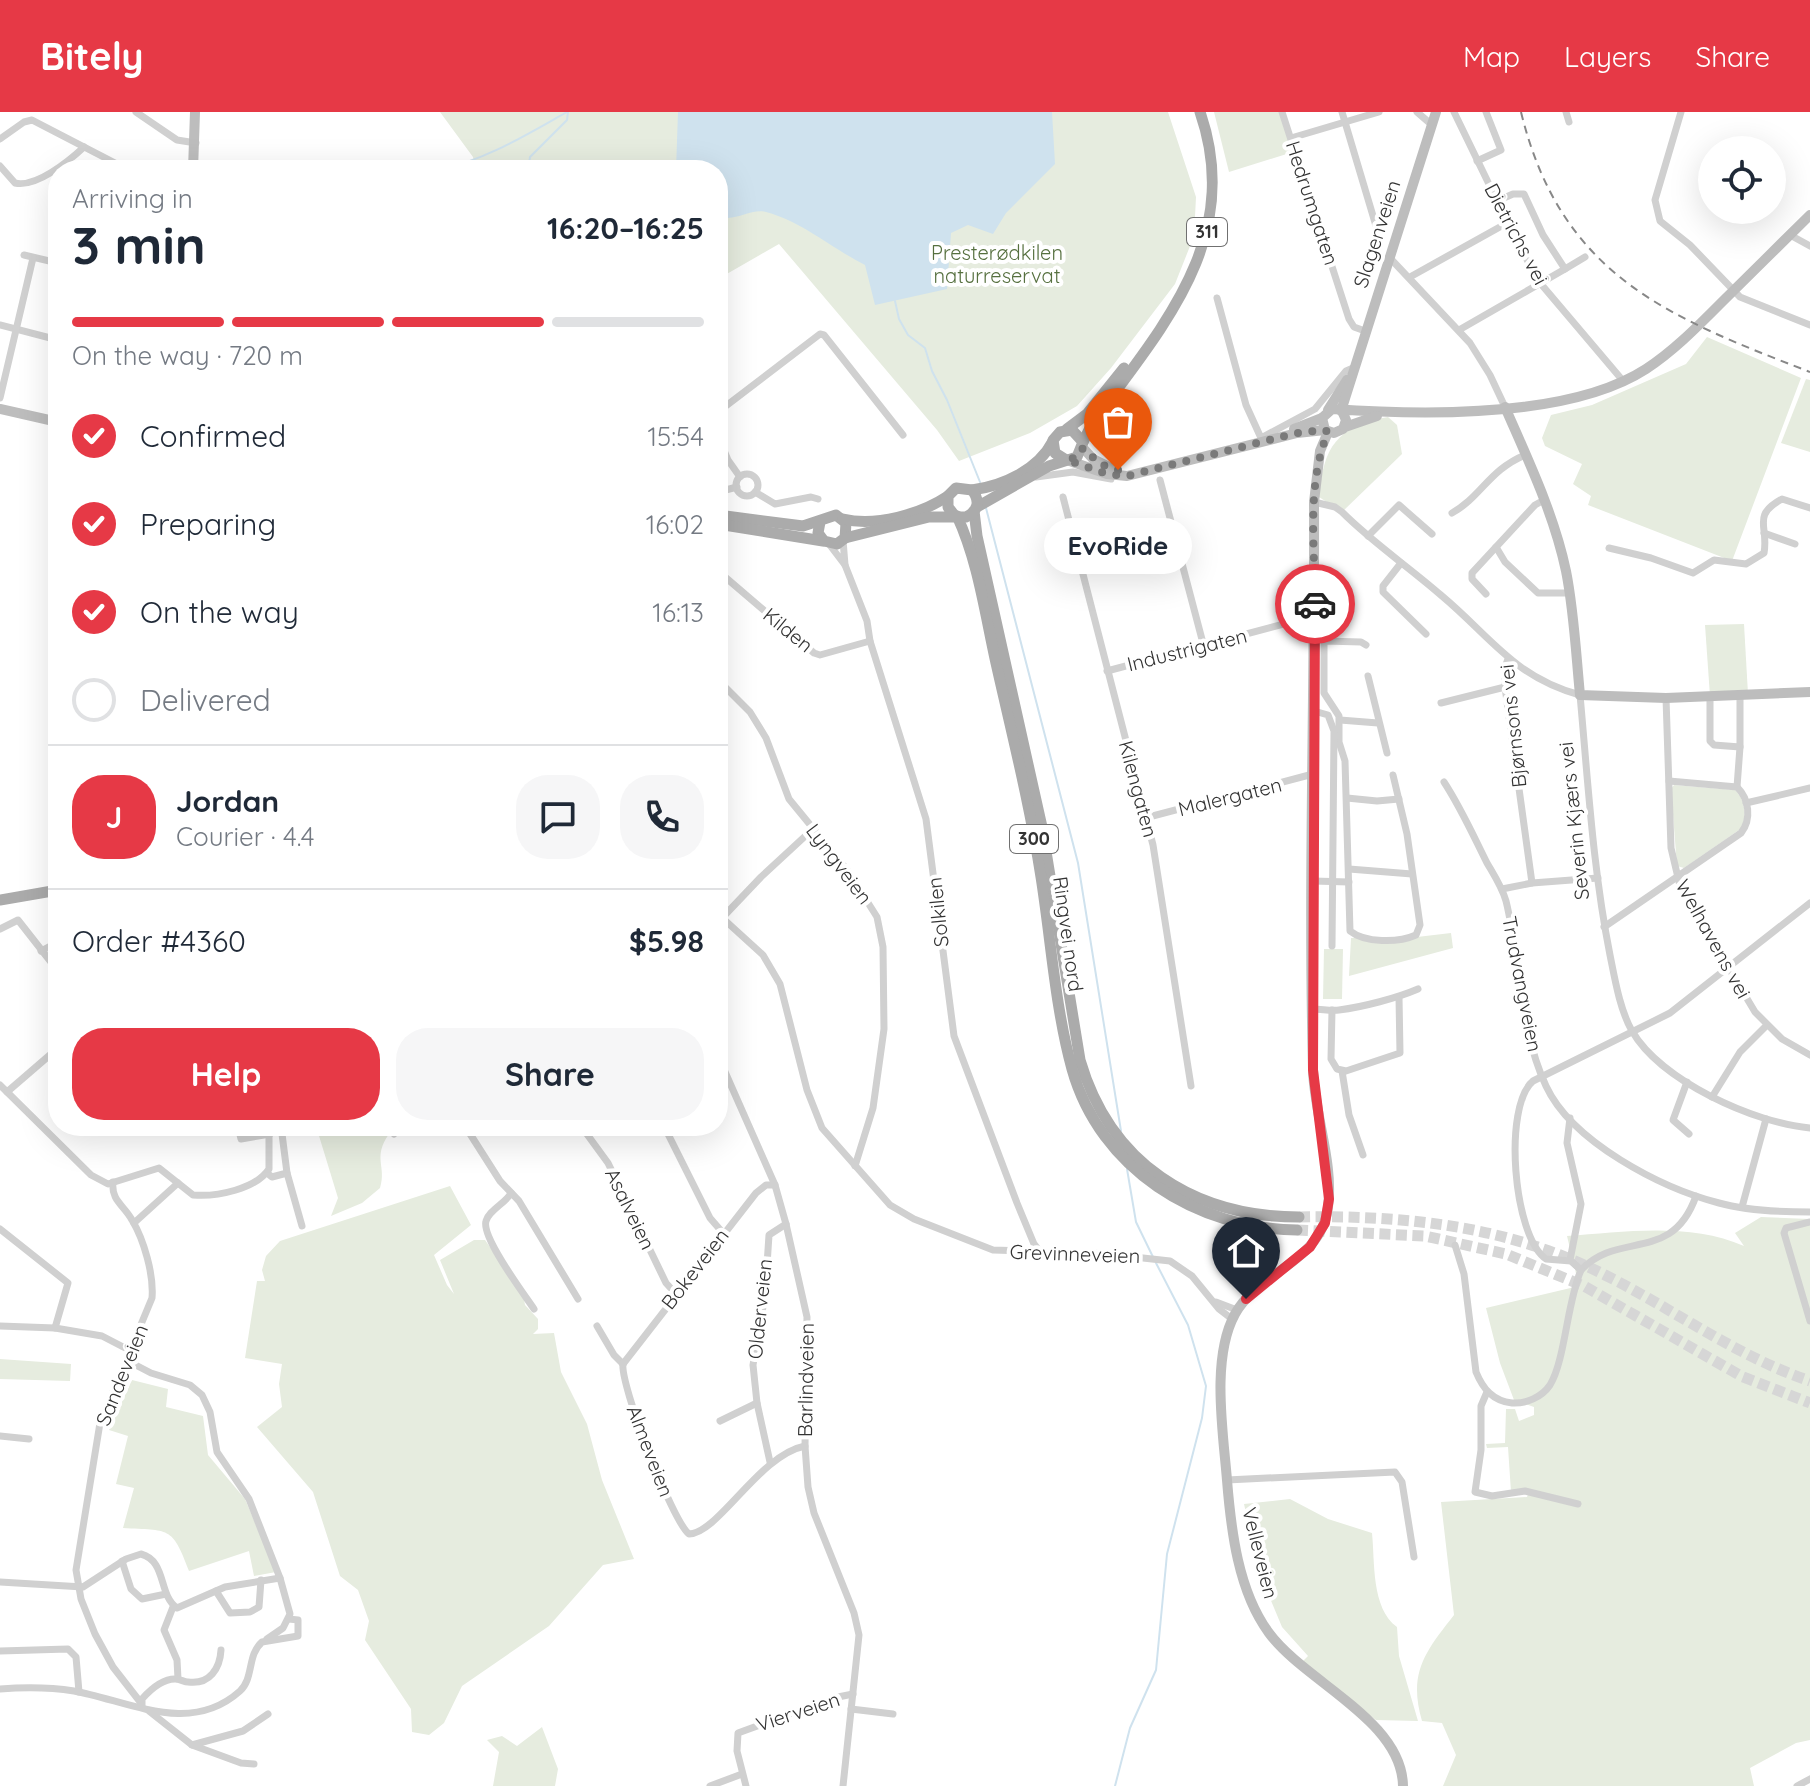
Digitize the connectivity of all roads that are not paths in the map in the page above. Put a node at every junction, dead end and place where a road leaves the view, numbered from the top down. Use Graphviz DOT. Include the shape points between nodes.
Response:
graph roads {
  1 [pos="136,112"];
  2 [pos="195,112"];
  3 [pos="1200,112"];
  4 [pos="1282,112"];
  5 [pos="1342,112"];
  6 [pos="1379,112"];
  7 [pos="1417,112"];
  8 [pos="1436,112"];
  9 [pos="1454,112"];
  10 [pos="1486,112"];
  11 [pos="1566,112"];
  12 [pos="1681,112"];
  13 [pos="1346,122"];
  14 [pos="1569,122"];
  15 [pos="1432,125"];
  16 [pos="1291,138"];
  17 [pos="0,139"];
  18 [pos="196,143"];
  19 [pos="84,147"];
  20 [pos="68,160"];
  21 [pos="109,160"];
  22 [pos="194,160"];
  23 [pos="1477,161"];
  24 [pos="0,166"];
  25 [pos="48,172"];
  26 [pos="1497,201"];
  27 [pos="1810,215"];
  28 [pos="1507,223"];
  29 [pos="1790,235"];
  30 [pos="1379,236"];
  31 [pos="1810,246"];
  32 [pos="24,255"];
  33 [pos="1389,257"];
  34 [pos="1585,257"];
  35 [pos="33,258"];
  36 [pos="48,261"];
  37 [pos="1565,269"];
  38 [pos="1410,277"];
  39 [pos="1541,284"];
  40 [pos="1734,290"];
  41 [pos="1217,298"];
  42 [pos="0,325"];
  43 [pos="1810,325"];
  44 [pos="16,330"];
  45 [pos="1459,330"];
  46 [pos="1365,331"];
  47 [pos="48,338"];
  48 [pos="1152,338"];
  49 [pos="1353,368"];
  50 [pos="1624,382"];
  51 [pos="0,398"];
  52 [pos="728,404"];
  53 [pos="1505,407"];
  54 [pos="0,409"];
  55 [pos="1341,411"];
  56 [pos="1387,414"];
  57 [pos="48,420"];
  58 [pos="1326,422"];
  59 [pos="1067,429"];
  60 [pos="1342,429"];
  61 [pos="903,435"];
  62 [pos="1261,438"];
  63 [pos="1053,440"];
  64 [pos="1083,445"];
  65 [pos="1525,455"];
  66 [pos="728,460"];
  67 [pos="1067,460"];
  68 [pos="1317,470"];
  69 [pos="1138,474"];
  70 [pos="740,477"];
  71 [pos="1030,478"];
  72 [pos="1160,480"];
  73 [pos="737,487"];
  74 [pos="728,489"];
  75 [pos="755,492"];
  76 [pos="948,496"];
  77 [pos="1063,497"];
  78 [pos="818,499"];
  79 [pos="979,499"];
  80 [pos="1544,500"];
  81 [pos="1314,502"];
  82 [pos="1810,508"];
  83 [pos="1452,513"];
  84 [pos="728,516"];
  85 [pos="956,516"];
  86 [pos="843,519"];
  87 [pos="820,522"];
  88 [pos="728,526"];
  89 [pos="1764,533"];
  90 [pos="1432,534"];
  91 [pos="1368,536"];
  92 [pos="844,539"];
  93 [pos="826,542"];
  94 [pos="1795,544"];
  95 [pos="1496,547"];
  96 [pos="1609,548"];
  97 [pos="1401,563"];
  98 [pos="845,565"];
  99 [pos="728,580"];
  100 [pos="1569,593"];
  101 [pos="1486,594"];
  102 [pos="1314,616"];
  103 [pos="1426,634"];
  104 [pos="870,641"];
  105 [pos="1366,645"];
  106 [pos="1204,647"];
  107 [pos="1508,659"];
  108 [pos="1107,671"];
  109 [pos="1368,676"];
  110 [pos="1505,687"];
  111 [pos="728,690"];
  112 [pos="1810,692"];
  113 [pos="1580,695"];
  114 [pos="1740,695"];
  115 [pos="1710,696"];
  116 [pos="1666,698"];
  117 [pos="1441,703"];
  118 [pos="1314,711"];
  119 [pos="1340,720"];
  120 [pos="1378,723"];
  121 [pos="1337,733"];
  122 [pos="1740,747"];
  123 [pos="1387,753"];
  124 [pos="1314,773"];
  125 [pos="1393,775"];
  126 [pos="1669,781"];
  127 [pos="1444,782"];
  128 [pos="1737,787"];
  129 [pos="1810,788"];
  130 [pos="1347,798"];
  131 [pos="1399,799"];
  132 [pos="1746,803"];
  133 [pos="1145,818"];
  134 [pos="814,828"];
  135 [pos="1349,869"];
  136 [pos="1412,874"];
  137 [pos="1676,876"];
  138 [pos="1598,878"];
  139 [pos="1313,881"];
  140 [pos="1331,882"];
  141 [pos="1349,882"];
  142 [pos="1532,883"];
  143 [pos="1502,889"];
  144 [pos="48,892"];
  145 [pos="0,900"];
  146 [pos="1810,903"];
  147 [pos="728,908"];
  148 [pos="728,923"];
  149 [pos="1604,927"];
  150 [pos="0,929"];
  151 [pos="1332,946"];
  152 [pos="48,947"];
  153 [pos="41,951"];
  154 [pos="48,959"];
  155 [pos="1727,969"];
  156 [pos="1418,989"];
  157 [pos="1399,997"];
  158 [pos="1313,1009"];
  159 [pos="1332,1010"];
  160 [pos="1766,1026"];
  161 [pos="1633,1033"];
  162 [pos="1810,1055"];
  163 [pos="48,1057"];
  164 [pos="1342,1071"];
  165 [pos="1542,1076"];
  166 [pos="728,1079"];
  167 [pos="1687,1082"];
  168 [pos="0,1085"];
  169 [pos="1191,1086"];
  170 [pos="7,1092"];
  171 [pos="1712,1097"];
  172 [pos="1570,1118"];
  173 [pos="1766,1119"];
  174 [pos="1810,1128"];
  175 [pos="48,1133"];
  176 [pos="1689,1134"];
  177 [pos="52,1136"];
  178 [pos="269,1136"];
  179 [pos="282,1136"];
  180 [pos="471,1136"];
  181 [pos="588,1136"];
  182 [pos="669,1136"];
  183 [pos="1125,1153"];
  184 [pos="1363,1155"];
  185 [pos="855,1166"];
  186 [pos="267,1173"];
  187 [pos="287,1173"];
  188 [pos="113,1182"];
  189 [pos="178,1183"];
  190 [pos="775,1185"];
  191 [pos="511,1193"];
  192 [pos="1696,1196"];
  193 [pos="1742,1207"];
  194 [pos="1810,1212"];
  195 [pos="1299,1217"];
  196 [pos="1810,1222"];
  197 [pos="134,1223"];
  198 [pos="786,1224"];
  199 [pos="302,1226"];
  200 [pos="0,1229"];
  201 [pos="1297,1230"];
  202 [pos="723,1233"];
  203 [pos="1455,1245"];
  204 [pos="1041,1253"];
  205 [pos="1581,1270"];
  206 [pos="1810,1279"];
  207 [pos="1798,1281"];
  208 [pos="676,1294"];
  209 [pos="578,1299"];
  210 [pos="534,1309"];
  211 [pos="1235,1314"];
  212 [pos="1810,1321"];
  213 [pos="0,1326"];
  214 [pos="597,1326"];
  215 [pos="55,1328"];
  216 [pos="129,1350"];
  217 [pos="126,1360"];
  218 [pos="623,1364"];
  219 [pos="1487,1392"];
  220 [pos="757,1403"];
  221 [pos="720,1421"];
  222 [pos="0,1436"];
  223 [pos="29,1439"];
  224 [pos="805,1446"];
  225 [pos="770,1462"];
  226 [pos="1227,1480"];
  227 [pos="1578,1504"];
  228 [pos="1414,1557"];
  229 [pos="122,1561"];
  230 [pos="278,1578"];
  231 [pos="261,1580"];
  232 [pos="0,1582"];
  233 [pos="79,1587"];
  234 [pos="216,1591"];
  235 [pos="166,1594"];
  236 [pos="173,1607"];
  237 [pos="289,1619"];
  238 [pos="265,1640"];
  239 [pos="221,1650"];
  240 [pos="0,1651"];
  241 [pos="178,1679"];
  242 [pos="0,1689"];
  243 [pos="79,1692"];
  244 [pos="853,1694"];
  245 [pos="143,1707"];
  246 [pos="851,1709"];
  247 [pos="268,1714"];
  248 [pos="893,1714"];
  249 [pos="192,1745"];
  250 [pos="254,1764"];
  251 [pos="742,1774"];
  252 [pos="1810,1779"];
  253 [pos="710,1786"];
  254 [pos="746,1786"];
  255 [pos="843,1786"];
  256 [pos="1403,1786"];
  257 [pos="1797,1786"];
  1 -- 18 [label="street" via="177,140"];
  2 -- 18 [label="main road"];
  3 -- 48 [label="main road, 311" via="1212,169 1208,228 1186,289"];
  4 -- 16 [label="street, Hedrumgaten"];
  5 -- 13 [label="street"];
  6 -- 13 [label="street"];
  7 -- 15 [label="street"];
  8 -- 15 [label="main road, Slagenveien"];
  9 -- 23 [label="street, Dietrichs vei"];
  10 -- 23 [label="street" via="1501,150"];
  11 -- 14 [label="street"];
  12 -- 40 [label="street" via="1655,200 1656,214"];
  13 -- 16 [label="street"];
  13 -- 30 [label="street"];
  15 -- 33 [label="main road, Slagenveien"];
  16 -- 46 [label="street, Hedrumgaten" via="1349,319"];
  17 -- 19 [label="street" via="32,120"];
  18 -- 22 [label="main road"];
  19 -- 20 [label="street"];
  19 -- 21 [label="street"];
  23 -- 26 [label="street, Dietrichs vei"];
  24 -- 25 [label="street" via="15,183 27,184"];
  26 -- 28 [label="street, Dietrichs vei"];
  26 -- 37 [label="street" via="1524,194"];
  27 -- 29 [label="main road"];
  28 -- 38 [label="street"];
  28 -- 39 [label="street, Dietrichs vei"];
  29 -- 31 [label="street"];
  29 -- 40 [label="main road"];
  32 -- 35 [label="street"];
  33 -- 38 [label="street"];
  33 -- 46 [label="main road, Slagenveien"];
  34 -- 37 [label="street"];
  35 -- 36 [label="street"];
  35 -- 44 [label="street"];
  37 -- 39 [label="street"];
  38 -- 45 [label="street"];
  39 -- 45 [label="street"];
  39 -- 50 [label="street, Dietrichs vei"];
  40 -- 43 [label="street"];
  40 -- 50 [label="main road" via="1675,348"];
  41 -- 62 [label="street" via="1246,405"];
  42 -- 44 [label="street"];
  44 -- 47 [label="street"];
  44 -- 51 [label="street"];
  45 -- 53 [label="street"];
  46 -- 49 [label="main road, Slagenveien"];
  48 -- 59 [label="main road, 311" via="1087,414"];
  48 -- 64 [label="main road, 311" via="1093,422"];
  49 -- 55 [label="main road, Slagenveien"];
  49 -- 58 [label="main road, Slagenveien"];
  49 -- 62 [label="street" via="1315,409"];
  50 -- 53 [label="main road" via="1565,401"];
  52 -- 61 [label="street" via="824,335"];
  53 -- 56 [label="main road"];
  53 -- 65 [label="main road, Severin Kjærs vei"];
  54 -- 57 [label="main road"];
  55 -- 56 [label="main road"];
  55 -- 58 [label="main road"];
  55 -- 60 [label="main road" via="1346,420"];
  56 -- 60 [label="main road"];
  58 -- 60 [label="main road"];
  58 -- 62 [label="main road"];
  58 -- 68 [label="main road, Slagenveien"];
  58 -- 69 [label="main road"];
  59 -- 63 [label="main road, 311"];
  59 -- 64 [label="main road" via="1077,433"];
  60 -- 68 [label="main road, Slagenveien"];
  62 -- 64 [label="main road" via="1127,470 1100,464"];
  63 -- 67 [label="main road" via="1055,453"];
  63 -- 79 [label="main road, 311" via="1032,466"];
  64 -- 67 [label="main road, 311" via="1077,457"];
  65 -- 80 [label="main road, Severin Kjærs vei"];
  65 -- 83 [label="street" via="1493,473"];
  66 -- 70 [label="street"];
  67 -- 69 [label="main road" via="1117,476"];
  67 -- 71 [label="main road"];
  68 -- 81 [label="main road, Slagenveien"];
  69 -- 71 [label="street" via="1116,480 1065,472"];
  70 -- 73 [label="street"];
  70 -- 75 [label="street" via="754,476"];
  71 -- 79 [label="main road"];
  72 -- 106 [label="street"];
  73 -- 74 [label="street"];
  73 -- 75 [label="street" via="745,495"];
  75 -- 78 [label="street" via="775,504"];
  76 -- 79 [label="main road, 311" via="961,487"];
  76 -- 85 [label="main road" via="948,507"];
  76 -- 86 [label="main road, 311" via="891,518"];
  77 -- 108 [label="street, Kilengaten"];
  79 -- 85 [label="main road, 311" via="966,517"];
  79 -- 183 [label="main road, Ringvei nord / 300" via="977,536 1042,827 1080,1060 1092,1094"];
  80 -- 95 [label="street"];
  80 -- 100 [label="main road, Severin Kjærs vei"];
  81 -- 91 [label="street, Bjørnsons vei" via="1335,507"];
  81 -- 102 [label="main road, Slagenveien" via="1320,599"];
  82 -- 89 [label="street" via="1781,499 1763,515"];
  84 -- 87 [label="main road, 311" via="792,526"];
  85 -- 92 [label="main road, 311" via="929,517"];
  85 -- 183 [label="main road, Ringvei nord / 300" via="980,593 1026,801 1072,1070 1096,1124"];
  86 -- 87 [label="main road, 311" via="828,515"];
  86 -- 92 [label="main road"];
  87 -- 93 [label="main road" via="818,533"];
  88 -- 93 [label="main road, 311"];
  89 -- 94 [label="street"];
  89 -- 96 [label="street" via="1765,549 1757,560 1740,565 1714,560 1693,573"];
  90 -- 91 [label="street" via="1399,505"];
  91 -- 97 [label="street, Bjørnsons vei"];
  92 -- 93 [label="main road, 311"];
  92 -- 98 [label="street, Solkilen"];
  93 -- 98 [label="street, Solkilen"];
  95 -- 100 [label="street" via="1538,593"];
  95 -- 101 [label="street" via="1471,576"];
  97 -- 103 [label="street" via="1383,592"];
  97 -- 107 [label="street, Bjørnsons vei"];
  98 -- 104 [label="street, Solkilen"];
  99 -- 104 [label="street, Kilden" via="814,653"];
  100 -- 113 [label="main road, Severin Kjærs vei"];
  102 -- 106 [label="street, Industrigaten"];
  102 -- 118 [label="main road, Slagenveien"];
  104 -- 204 [label="street, Solkilen" via="926,819 954,1036"];
  105 -- 119 [label="street" via="1324,641 1324,693"];
  106 -- 108 [label="street, Industrigaten"];
  107 -- 110 [label="street, Bjørnsons vei"];
  107 -- 113 [label="street" via="1534,678"];
  108 -- 133 [label="street, Kilengaten"];
  109 -- 120 [label="street"];
  110 -- 117 [label="street"];
  110 -- 142 [label="street, Bjørnsons vei"];
  111 -- 134 [label="street, Lyngveien" via="758,725 789,799"];
  112 -- 114 [label="main road"];
  113 -- 116 [label="main road"];
  113 -- 138 [label="street, Severin Kjærs vei"];
  114 -- 115 [label="main road"];
  114 -- 122 [label="street"];
  115 -- 116 [label="main road"];
  115 -- 122 [label="street" via="1710,741"];
  116 -- 126 [label="street, Welhavens vei"];
  118 -- 121 [label="street" via="1331,717"];
  118 -- 124 [label="main road, Slagenveien"];
  119 -- 120 [label="street"];
  119 -- 121 [label="street"];
  120 -- 123 [label="street"];
  121 -- 130 [label="street"];
  121 -- 140 [label="street"];
  122 -- 128 [label="street"];
  124 -- 133 [label="street, Malergaten"];
  124 -- 139 [label="main road, Slagenveien"];
  125 -- 131 [label="street"];
  126 -- 128 [label="street"];
  126 -- 137 [label="street, Welhavens vei"];
  127 -- 143 [label="street, Trudvangveien"];
  128 -- 132 [label="street"];
  129 -- 132 [label="street"];
  130 -- 131 [label="street"];
  130 -- 135 [label="street"];
  131 -- 136 [label="street"];
  132 -- 137 [label="street" via="1745,830"];
  133 -- 169 [label="street, Kilengaten"];
  134 -- 147 [label="street"];
  134 -- 185 [label="street, Lyngveien" via="869,901 883,947 882,1056"];
  135 -- 136 [label="street"];
  135 -- 141 [label="street"];
  136 -- 141 [label="street" via="1420,925 1416,935 1392,940 1350,931"];
  137 -- 149 [label="street"];
  137 -- 155 [label="street, Welhavens vei"];
  138 -- 142 [label="street"];
  138 -- 149 [label="street, Severin Kjærs vei"];
  139 -- 140 [label="street"];
  139 -- 158 [label="main road, Slagenveien"];
  140 -- 141 [label="street"];
  140 -- 151 [label="street"];
  142 -- 143 [label="street"];
  143 -- 165 [label="street, Trudvangveien" via="1524,1013"];
  144 -- 145 [label="main road"];
  146 -- 155 [label="street"];
  148 -- 185 [label="street, Grevinneveien" via="763,955 775,974 815,1114 826,1135"];
  149 -- 161 [label="street, Severin Kjærs vei"];
  150 -- 153 [label="street" via="18,920"];
  152 -- 153 [label="street"];
  153 -- 154 [label="street"];
  155 -- 160 [label="street, Welhavens vei"];
  155 -- 161 [label="street" via="1670,1013"];
  156 -- 157 [label="street"];
  157 -- 159 [label="street"];
  157 -- 164 [label="street" via="1400,1053"];
  158 -- 159 [label="street"];
  158 -- 211 [label="main road, Slagenveien" via="1313,1070 1329,1186 1327,1218 1310,1247 1254,1289"];
  159 -- 164 [label="street" via="1331,1059"];
  160 -- 162 [label="street, Welhavens vei"];
  160 -- 171 [label="street" via="1740,1052"];
  161 -- 165 [label="street"];
  161 -- 167 [label="street, Severin Kjærs vei"];
  163 -- 170 [label="street"];
  164 -- 184 [label="street"];
  165 -- 172 [label="street, Trudvangveien"];
  165 -- 205 [label="street" via="1524,1089 1516,1142 1524,1225 1538,1254 1554,1262 1571,1261"];
  166 -- 190 [label="street, Barlindveien"];
  167 -- 171 [label="street, Severin Kjærs vei"];
  167 -- 176 [label="street" via="1673,1120"];
  168 -- 170 [label="street"];
  170 -- 175 [label="street"];
  171 -- 173 [label="street, Severin Kjærs vei"];
  172 -- 192 [label="street, Trudvangveien" via="1617,1157"];
  172 -- 205 [label="street" via="1567,1143 1581,1204 1570,1260"];
  173 -- 174 [label="street, Severin Kjærs vei"];
  173 -- 193 [label="street"];
  177 -- 188 [label="street" via="91,1175"];
  178 -- 186 [label="street"];
  179 -- 187 [label="street"];
  180 -- 191 [label="street"];
  181 -- 208 [label="street, Asalveien" via="608,1163"];
  182 -- 202 [label="street" via="710,1218"];
  183 -- 195 [label="main road, Ringvei nord / 300" via="1209,1204"];
  183 -- 201 [label="main road, Ringvei nord / 300" via="1130,1165 1171,1197 1211,1216"];
  185 -- 204 [label="street, Grevinneveien" via="903,1214 993,1250"];
  186 -- 187 [label="street"];
  186 -- 189 [label="street" via="241,1187 204,1195 190,1194"];
  187 -- 199 [label="street"];
  188 -- 189 [label="street" via="159,1168"];
  188 -- 197 [label="street, Sandeveien" via="116,1203"];
  189 -- 197 [label="street"];
  190 -- 198 [label="street, Barlindveien"];
  190 -- 202 [label="street, Bokeveien" via="761,1187"];
  191 -- 209 [label="street"];
  191 -- 210 [label="street" via="486,1225"];
  192 -- 193 [label="street, Trudvangveien"];
  192 -- 205 [label="street" via="1686,1219 1669,1236 1599,1256"];
  193 -- 194 [label="street, Trudvangveien"];
  196 -- 207 [label="street" via="1784,1231"];
  197 -- 216 [label="street, Sandeveien" via="153,1291"];
  198 -- 220 [label="street, Olderveien" via="771,1231 767,1243 753,1365"];
  198 -- 224 [label="street, Barlindveien" via="807,1317"];
  200 -- 215 [label="street" via="68,1283"];
  202 -- 208 [label="street, Bokeveien"];
  203 -- 219 [label="street" via="1464,1274 1476,1372"];
  204 -- 211 [label="street, Grevinneveien" via="1156,1257 1184,1268"];
  205 -- 219 [label="street" via="1571,1292 1551,1383 1522,1403"];
  206 -- 207 [label="street"];
  207 -- 212 [label="street"];
  208 -- 218 [label="street, Bokeveien"];
  211 -- 226 [label="main road, Velleveien" via="1223,1344 1221,1368"];
  213 -- 215 [label="street"];
  214 -- 218 [label="street"];
  215 -- 216 [label="street" via="102,1336"];
  216 -- 217 [label="street, Sandeveien"];
  217 -- 230 [label="street" via="190,1385 202,1395 217,1452 249,1499"];
  217 -- 233 [label="street, Sandeveien" via="100,1423 77,1558"];
  218 -- 225 [label="street, Almeveien" via="657,1474 689,1534 704,1528"];
  219 -- 227 [label="street" via="1481,1406 1475,1492 1492,1496 1525,1491"];
  220 -- 221 [label="street"];
  220 -- 225 [label="street, Olderveien"];
  222 -- 223 [label="street"];
  224 -- 225 [label="street"];
  224 -- 244 [label="street, Barlindveien" via="814,1513 859,1635"];
  226 -- 228 [label="street" via="1395,1472 1402,1482"];
  226 -- 256 [label="main road, Velleveien" via="1238,1556 1258,1615 1292,1658 1382,1734 1397,1758"];
  229 -- 233 [label="street"];
  229 -- 235 [label="street" via="135,1595 142,1599"];
  229 -- 235 [label="street" via="137,1554 152,1559"];
  230 -- 231 [label="street"];
  230 -- 237 [label="street"];
  231 -- 234 [label="street"];
  231 -- 234 [label="street" via="259,1607 250,1612 230,1613"];
  232 -- 233 [label="street"];
  233 -- 245 [label="street, Sandeveien" via="100,1645"];
  234 -- 236 [label="street"];
  235 -- 236 [label="street"];
  236 -- 241 [label="street" via="164,1630 177,1660"];
  237 -- 238 [label="street"];
  237 -- 238 [label="street" via="298,1620 298,1636"];
  238 -- 245 [label="street" via="254,1652 243,1687 227,1701 194,1714"];
  239 -- 241 [label="street" via="218,1667 209,1677 191,1683"];
  240 -- 243 [label="street" via="68,1649 76,1657"];
  241 -- 245 [label="street" via="154,1687"];
  242 -- 243 [label="street"];
  243 -- 245 [label="street"];
  244 -- 246 [label="street, Barlindveien"];
  244 -- 251 [label="street, Vierveien" via="738,1733"];
  245 -- 249 [label="street, Sandeveien"];
  246 -- 248 [label="street"];
  246 -- 255 [label="street, Barlindveien"];
  247 -- 249 [label="street" via="243,1731"];
  249 -- 250 [label="street, Sandeveien"];
  251 -- 253 [label="street"];
  251 -- 254 [label="street, Vierveien"];
  252 -- 257 [label="street"];
}
